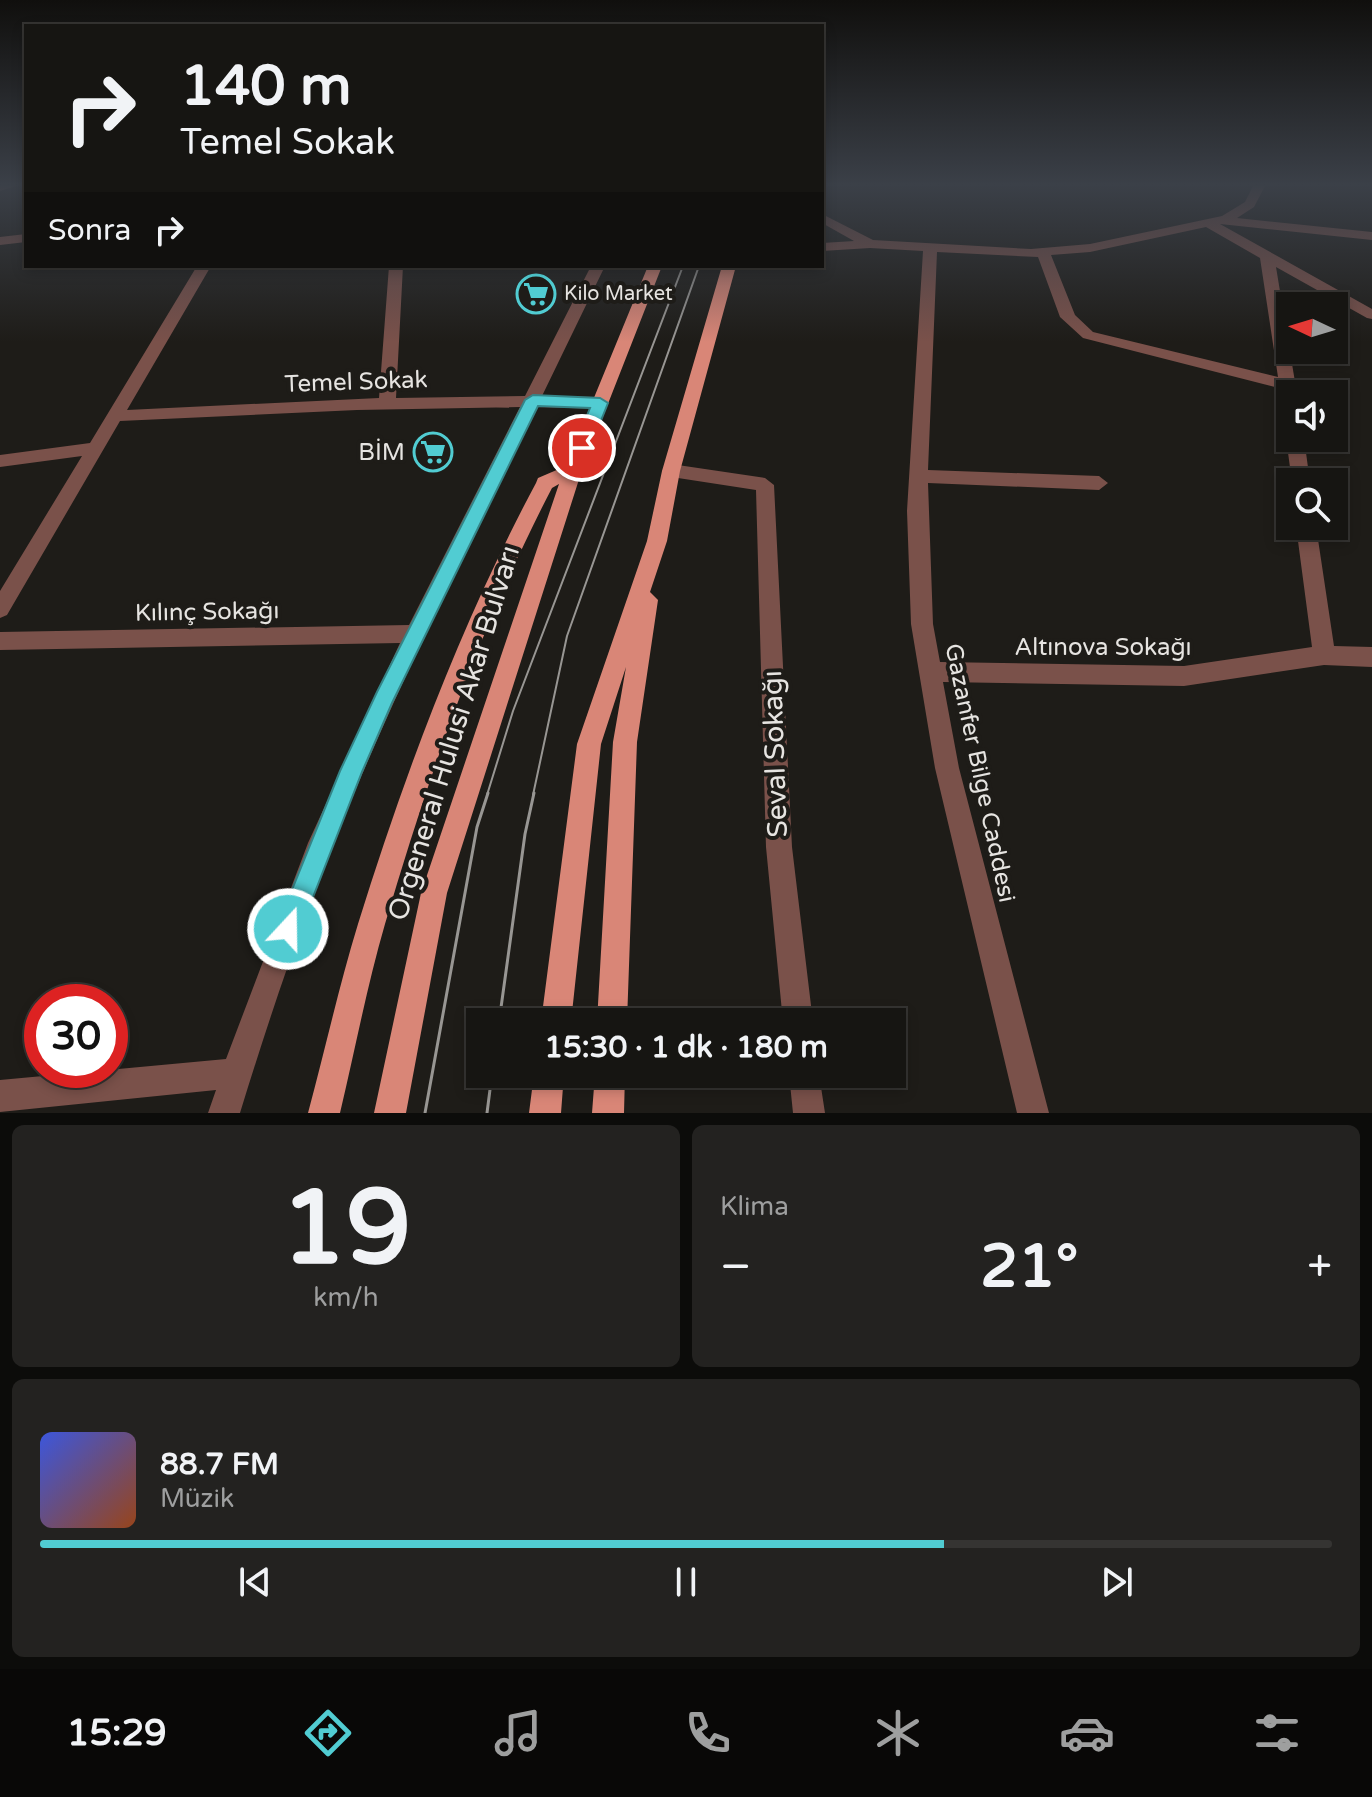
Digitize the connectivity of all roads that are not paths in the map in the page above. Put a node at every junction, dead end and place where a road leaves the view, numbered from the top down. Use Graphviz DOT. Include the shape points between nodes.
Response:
graph roads {
  1 [pos="24,238"];
  2 [pos="859,238"];
  3 [pos="1140,238"];
  4 [pos="1235,238"];
  5 [pos="0,241"];
  6 [pos="870,244"];
  7 [pos="824,247"];
  8 [pos="930,247"];
  9 [pos="1043,252"];
  10 [pos="1267,256"];
  11 [pos="203,268"];
  12 [pos="396,268"];
  13 [pos="597,268"];
  14 [pos="654,268"];
  15 [pos="728,268"];
  16 [pos="1372,315"];
  17 [pos="1286,380"];
  18 [pos="1276,382"];
  19 [pos="533,400"];
  20 [pos="600,403"];
  21 [pos="387,404"];
  22 [pos="115,416"];
  23 [pos="96,448"];
  24 [pos="0,461"];
  25 [pos="573,470"];
  26 [pos="671,471"];
  27 [pos="919,476"];
  28 [pos="1099,483"];
  29 [pos="1308,540"];
  30 [pos="657,541"];
  31 [pos="0,609"];
  32 [pos="415,634"];
  33 [pos="0,641"];
  34 [pos="1324,655"];
  35 [pos="1372,657"];
  36 [pos="929,672"];
  37 [pos="558,1008"];
  38 [pos="613,1008"];
  39 [pos="796,1008"];
  40 [pos="237,1073"];
  41 [pos="548,1088"];
  42 [pos="609,1088"];
  43 [pos="806,1088"];
  44 [pos="0,1096"];
  45 [pos="224,1113"];
  46 [pos="324,1113"];
  47 [pos="390,1113"];
  48 [pos="545,1113"];
  49 [pos="608,1113"];
  50 [pos="809,1113"];
  51 [pos="1033,1113"];
  1 -- 5 [label="street"];
  2 -- 6 [label="street"];
  3 -- 9 [label="street"];
  4 -- 10 [label="street"];
  6 -- 7 [label="street"];
  6 -- 8 [label="street"];
  8 -- 9 [label="street"];
  8 -- 27 [label="street, Gazanfer Bilge Caddesi"];
  9 -- 18 [label="street" via="1068,317 1088,335"];
  10 -- 16 [label="street"];
  10 -- 17 [label="street"];
  11 -- 22 [label="street"];
  12 -- 21 [label="street"];
  13 -- 19 [label="street"];
  14 -- 20 [label="main road, Orgeneral Hulusi Akar Bulvarı"];
  15 -- 26 [label="main road"];
  19 -- 20 [label="street, Temel Sokak"];
  19 -- 21 [label="street, Temel Sokak"];
  19 -- 32 [label="street"];
  20 -- 25 [label="main road, Orgeneral Hulusi Akar Bulvarı"];
  21 -- 22 [label="street, Temel Sokak"];
  22 -- 23 [label="street"];
  23 -- 24 [label="street"];
  23 -- 31 [label="street"];
  25 -- 46 [label="main road, Orgeneral Hulusi Akar Bulvarı" via="545,483 437,723 371,926"];
  25 -- 47 [label="main road, Orgeneral Hulusi Akar Bulvarı" via="434,893"];
  26 -- 30 [label="main road"];
  26 -- 39 [label="street, Seval Sokağı" via="765,485 779,847"];
  27 -- 28 [label="street"];
  27 -- 36 [label="street, Gazanfer Bilge Caddesi" via="917,564"];
  29 -- 34 [label="street"];
  30 -- 37 [label="main road" via="589,744"];
  30 -- 38 [label="main road" via="625,742"];
  32 -- 33 [label="street, Kılınç Sokağı"];
  32 -- 40 [label="street" via="317,854"];
  34 -- 35 [label="street, Altınova Sokağı"];
  34 -- 36 [label="street, Altınova Sokağı" via="1184,676"];
  36 -- 51 [label="street, Gazanfer Bilge Caddesi" via="947,768"];
  40 -- 44 [label="street"];
  40 -- 45 [label="street"];
  41 -- 48 [label="main road"];
  42 -- 49 [label="main road"];
  43 -- 50 [label="street"];
}
